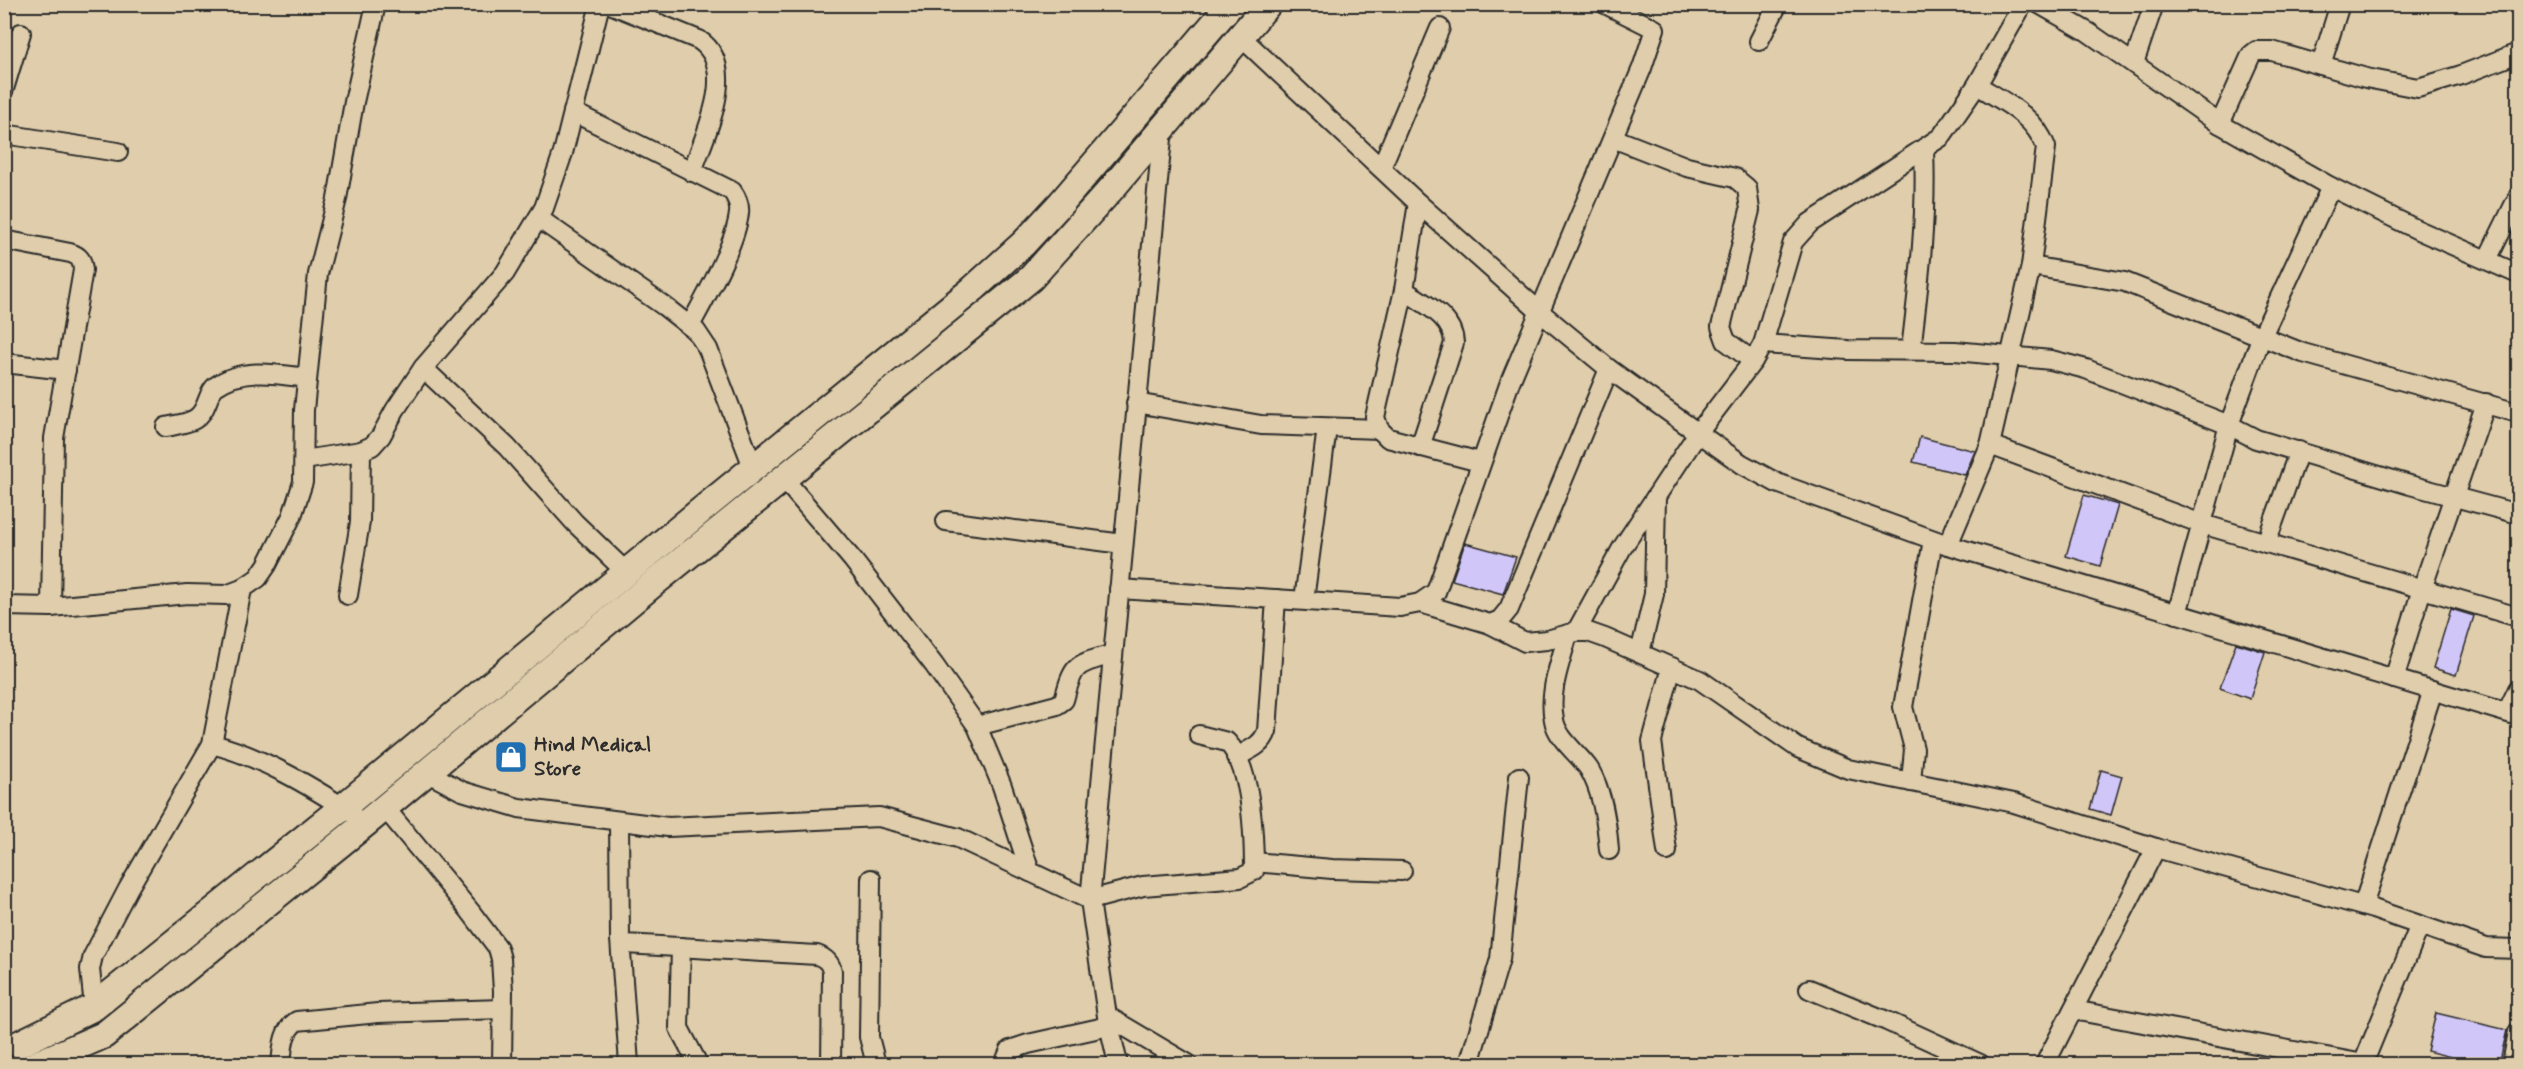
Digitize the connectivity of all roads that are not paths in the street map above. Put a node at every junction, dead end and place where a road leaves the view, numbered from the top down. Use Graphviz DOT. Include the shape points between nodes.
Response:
graph roads {
  1 [pos="376,4"];
  2 [pos="600,4"];
  3 [pos="610,4"];
  4 [pos="1231,4"];
  5 [pos="1268,4"];
  6 [pos="1605,4"];
  7 [pos="1778,4"];
  8 [pos="2023,4"];
  9 [pos="2039,4"];
  10 [pos="2154,4"];
  11 [pos="2340,4"];
  12 [pos="1440,28"];
  13 [pos="21,33"];
  14 [pos="1241,37"];
  15 [pos="1759,41"];
  16 [pos="2518,53"];
  17 [pos="2134,63"];
  18 [pos="2321,65"];
  19 [pos="1977,85"];
  20 [pos="4,89"];
  21 [pos="573,112"];
  22 [pos="2220,124"];
  23 [pos="1163,128"];
  24 [pos="4,134"];
  25 [pos="1613,138"];
  26 [pos="1924,150"];
  27 [pos="118,152"];
  28 [pos="1381,168"];
  29 [pos="692,172"];
  30 [pos="2331,187"];
  31 [pos="2518,198"];
  32 [pos="1418,203"];
  33 [pos="538,218"];
  34 [pos="4,240"];
  35 [pos="2487,260"];
  36 [pos="2031,266"];
  37 [pos="2518,274"];
  38 [pos="1404,290"];
  39 [pos="1540,312"];
  40 [pos="690,326"];
  41 [pos="2261,338"];
  42 [pos="1763,344"];
  43 [pos="1911,351"];
  44 [pos="2012,355"];
  45 [pos="1753,361"];
  46 [pos="4,363"];
  47 [pos="423,368"];
  48 [pos="1610,369"];
  49 [pos="66,370"];
  50 [pos="307,378"];
  51 [pos="1136,403"];
  52 [pos="2486,403"];
  53 [pos="2518,413"];
  54 [pos="2229,425"];
  55 [pos="166,427"];
  56 [pos="1327,428"];
  57 [pos="1379,429"];
  58 [pos="1698,433"];
  59 [pos="1990,445"];
  60 [pos="1420,447"];
  61 [pos="361,451"];
  62 [pos="2299,451"];
  63 [pos="304,460"];
  64 [pos="1480,462"];
  65 [pos="753,467"];
  66 [pos="783,478"];
  67 [pos="2455,496"];
  68 [pos="1656,497"];
  69 [pos="2518,514"];
  70 [pos="946,520"];
  71 [pos="2202,524"];
  72 [pos="1940,543"];
  73 [pos="2266,543"];
  74 [pos="1123,544"];
  75 [pos="626,572"];
  76 [pos="1119,588"];
  77 [pos="2422,589"];
  78 [pos="242,590"];
  79 [pos="348,595"];
  80 [pos="1276,599"];
  81 [pos="1304,600"];
  82 [pos="1420,603"];
  83 [pos="4,606"];
  84 [pos="51,607"];
  85 [pos="2178,614"];
  86 [pos="2518,616"];
  87 [pos="1490,624"];
  88 [pos="1572,633"];
  89 [pos="1640,653"];
  90 [pos="1113,654"];
  91 [pos="1672,667"];
  92 [pos="2394,679"];
  93 [pos="2518,689"];
  94 [pos="2433,690"];
  95 [pos="2513,714"];
  96 [pos="977,726"];
  97 [pos="1199,735"];
  98 [pos="212,744"];
  99 [pos="1236,757"];
  100 [pos="426,772"];
  101 [pos="1519,777"];
  102 [pos="1911,782"];
  103 [pos="343,807"];
  104 [pos="376,815"];
  105 [pos="619,821"];
  106 [pos="2156,848"];
  107 [pos="1609,850"];
  108 [pos="1666,851"];
  109 [pos="1254,862"];
  110 [pos="1030,872"];
  111 [pos="1402,872"];
  112 [pos="872,879"];
  113 [pos="1090,900"];
  114 [pos="2363,906"];
  115 [pos="2420,926"];
  116 [pos="620,939"];
  117 [pos="681,947"];
  118 [pos="2518,949"];
  119 [pos="1809,989"];
  120 [pos="94,1007"];
  121 [pos="502,1009"];
  122 [pos="2073,1011"];
  123 [pos="1108,1021"];
  124 [pos="2518,1032"];
  125 [pos="18,1052"];
  126 [pos="874,1064"];
  127 [pos="2363,1064"];
  128 [pos="37,1065"];
  129 [pos="281,1065"];
  130 [pos="502,1065"];
  131 [pos="629,1065"];
  132 [pos="698,1065"];
  133 [pos="831,1065"];
  134 [pos="1005,1065"];
  135 [pos="1118,1065"];
  136 [pos="1188,1065"];
  137 [pos="1469,1065"];
  138 [pos="1980,1065"];
  139 [pos="2044,1065"];
  140 [pos="2512,1065"];
  1 -- 50 [label="street" via="318,274"];
  2 -- 21 [label="street"];
  3 -- 29 [label="street" via="699,40 714,54 719,86"];
  4 -- 65 [label="street" via="1024,243"];
  5 -- 14 [label="street"];
  6 -- 25 [label="street" via="1655,29"];
  7 -- 15 [label="street"];
  8 -- 19 [label="street"];
  9 -- 17 [label="street"];
  10 -- 17 [label="street"];
  11 -- 18 [label="street"];
  12 -- 28 [label="street"];
  13 -- 20 [label="street"];
  14 -- 23 [label="street"];
  14 -- 28 [label="street"];
  16 -- 18 [label="street" via="2418,88"];
  17 -- 22 [label="street"];
  18 -- 22 [label="street" via="2272,51 2256,51"];
  19 -- 26 [label="street" via="1941,137"];
  19 -- 36 [label="street" via="2026,116 2046,147"];
  21 -- 29 [label="street"];
  21 -- 33 [label="street" via="564,153"];
  22 -- 30 [label="street"];
  23 -- 51 [label="street"];
  23 -- 66 [label="street" via="1031,278"];
  24 -- 27 [label="street"];
  25 -- 39 [label="street"];
  25 -- 45 [label="street" via="1687,167 1735,178 1747,188 1750,210 1721,327 1726,341"];
  26 -- 42 [label="street" via="1810,223 1792,242"];
  26 -- 43 [label="street" via="1923,253"];
  28 -- 32 [label="street"];
  29 -- 40 [label="street" via="732,191 739,215 728,248"];
  30 -- 35 [label="street"];
  30 -- 41 [label="street"];
  31 -- 35 [label="street"];
  32 -- 38 [label="street"];
  32 -- 39 [label="street"];
  33 -- 40 [label="street"];
  33 -- 47 [label="street" via="505,273"];
  34 -- 49 [label="street" via="70,252 82,261"];
  35 -- 37 [label="street"];
  36 -- 41 [label="street" via="2125,282"];
  36 -- 44 [label="street"];
  38 -- 57 [label="street" via="1375,417"];
  38 -- 60 [label="street" via="1448,321 1454,332 1454,343"];
  39 -- 48 [label="street"];
  39 -- 64 [label="street"];
  40 -- 65 [label="street" via="708,349"];
  41 -- 52 [label="street" via="2377,375"];
  41 -- 54 [label="street"];
  42 -- 43 [label="street"];
  42 -- 45 [label="street"];
  43 -- 44 [label="street"];
  44 -- 54 [label="street" via="2086,369"];
  44 -- 59 [label="street"];
  45 -- 58 [label="street"];
  46 -- 49 [label="street"];
  47 -- 61 [label="street" via="381,436"];
  47 -- 75 [label="street" via="507,447 574,523"];
  48 -- 58 [label="street"];
  48 -- 87 [label="street" via="1509,609 1500,620"];
  49 -- 84 [label="street" via="54,438"];
  50 -- 55 [label="street" via="261,372 229,380 211,392 202,414 195,420"];
  50 -- 63 [label="street"];
  51 -- 56 [label="street" via="1261,425"];
  51 -- 74 [label="street"];
  52 -- 53 [label="street"];
  52 -- 67 [label="street"];
  54 -- 62 [label="street" via="2256,439"];
  54 -- 71 [label="street"];
  56 -- 57 [label="street"];
  56 -- 81 [label="street"];
  57 -- 60 [label="street" via="1388,438"];
  58 -- 68 [label="street"];
  58 -- 72 [label="street" via="1777,483"];
  59 -- 71 [label="street"];
  59 -- 72 [label="street"];
  60 -- 64 [label="street"];
  61 -- 63 [label="street"];
  61 -- 79 [label="street" via="360,522"];
  62 -- 67 [label="street"];
  62 -- 73 [label="street"];
  63 -- 78 [label="street" via="303,482 292,516 258,578"];
  64 -- 82 [label="street" via="1436,592"];
  65 -- 75 [label="street"];
  66 -- 96 [label="street" via="852,558"];
  66 -- 100 [label="street"];
  67 -- 69 [label="street"];
  67 -- 77 [label="street"];
  68 -- 88 [label="street"];
  68 -- 89 [label="street" via="1654,594"];
  70 -- 74 [label="street"];
  71 -- 73 [label="street"];
  71 -- 85 [label="street"];
  72 -- 85 [label="street"];
  72 -- 102 [label="street" via="1903,707 1914,749"];
  73 -- 77 [label="street"];
  74 -- 76 [label="street"];
  75 -- 103 [label="street"];
  76 -- 80 [label="street"];
  76 -- 90 [label="street"];
  77 -- 86 [label="street"];
  77 -- 92 [label="street"];
  78 -- 84 [label="street" via="226,595 188,594"];
  78 -- 98 [label="street"];
  80 -- 81 [label="street"];
  80 -- 99 [label="street" via="1267,731 1259,744"];
  81 -- 82 [label="street" via="1400,607"];
  82 -- 87 [label="street"];
  83 -- 84 [label="street"];
  85 -- 92 [label="street"];
  87 -- 88 [label="street" via="1525,642 1536,643"];
  88 -- 89 [label="street" via="1588,632"];
  88 -- 107 [label="street" via="1555,684 1554,723 1593,779 1608,831"];
  89 -- 91 [label="street"];
  90 -- 96 [label="street" via="1076,668 1064,700 1057,705"];
  90 -- 113 [label="street"];
  91 -- 102 [label="street" via="1700,680 1798,748 1848,769"];
  91 -- 108 [label="street" via="1652,741"];
  92 -- 94 [label="street"];
  93 -- 95 [label="street"];
  94 -- 95 [label="street"];
  94 -- 114 [label="street"];
  96 -- 110 [label="street" via="1002,786"];
  97 -- 99 [label="street" via="1227,742"];
  98 -- 103 [label="street" via="241,751"];
  98 -- 120 [label="street" via="93,956 90,969"];
  99 -- 109 [label="street" via="1250,799"];
  100 -- 104 [label="street"];
  100 -- 105 [label="street" via="462,791 519,808"];
  101 -- 137 [label="street" via="1500,959"];
  102 -- 106 [label="street" via="2014,803"];
  103 -- 104 [label="street"];
  103 -- 120 [label="street"];
  104 -- 121 [label="street" via="470,911 498,948"];
  104 -- 128 [label="street" via="104,1035"];
  105 -- 110 [label="street" via="668,827 879,817 958,838"];
  105 -- 116 [label="street"];
  106 -- 114 [label="street"];
  106 -- 122 [label="street"];
  109 -- 111 [label="street"];
  109 -- 113 [label="street" via="1254,871 1240,878 1143,886"];
  110 -- 113 [label="street"];
  112 -- 126 [label="street" via="869,1037"];
  113 -- 123 [label="street"];
  114 -- 115 [label="street"];
  115 -- 118 [label="street" via="2486,948"];
  115 -- 127 [label="street"];
  116 -- 117 [label="street" via="625,944"];
  116 -- 131 [label="street"];
  117 -- 132 [label="street" via="679,1028"];
  117 -- 133 [label="street" via="824,958 832,970"];
  119 -- 138 [label="street"];
  120 -- 125 [label="street"];
  121 -- 129 [label="street" via="378,1013 297,1021 285,1035"];
  121 -- 130 [label="street"];
  122 -- 127 [label="street"];
  122 -- 139 [label="street"];
  123 -- 134 [label="street" via="1010,1050"];
  123 -- 135 [label="street"];
  123 -- 136 [label="street"];
  124 -- 140 [label="street"];
}
